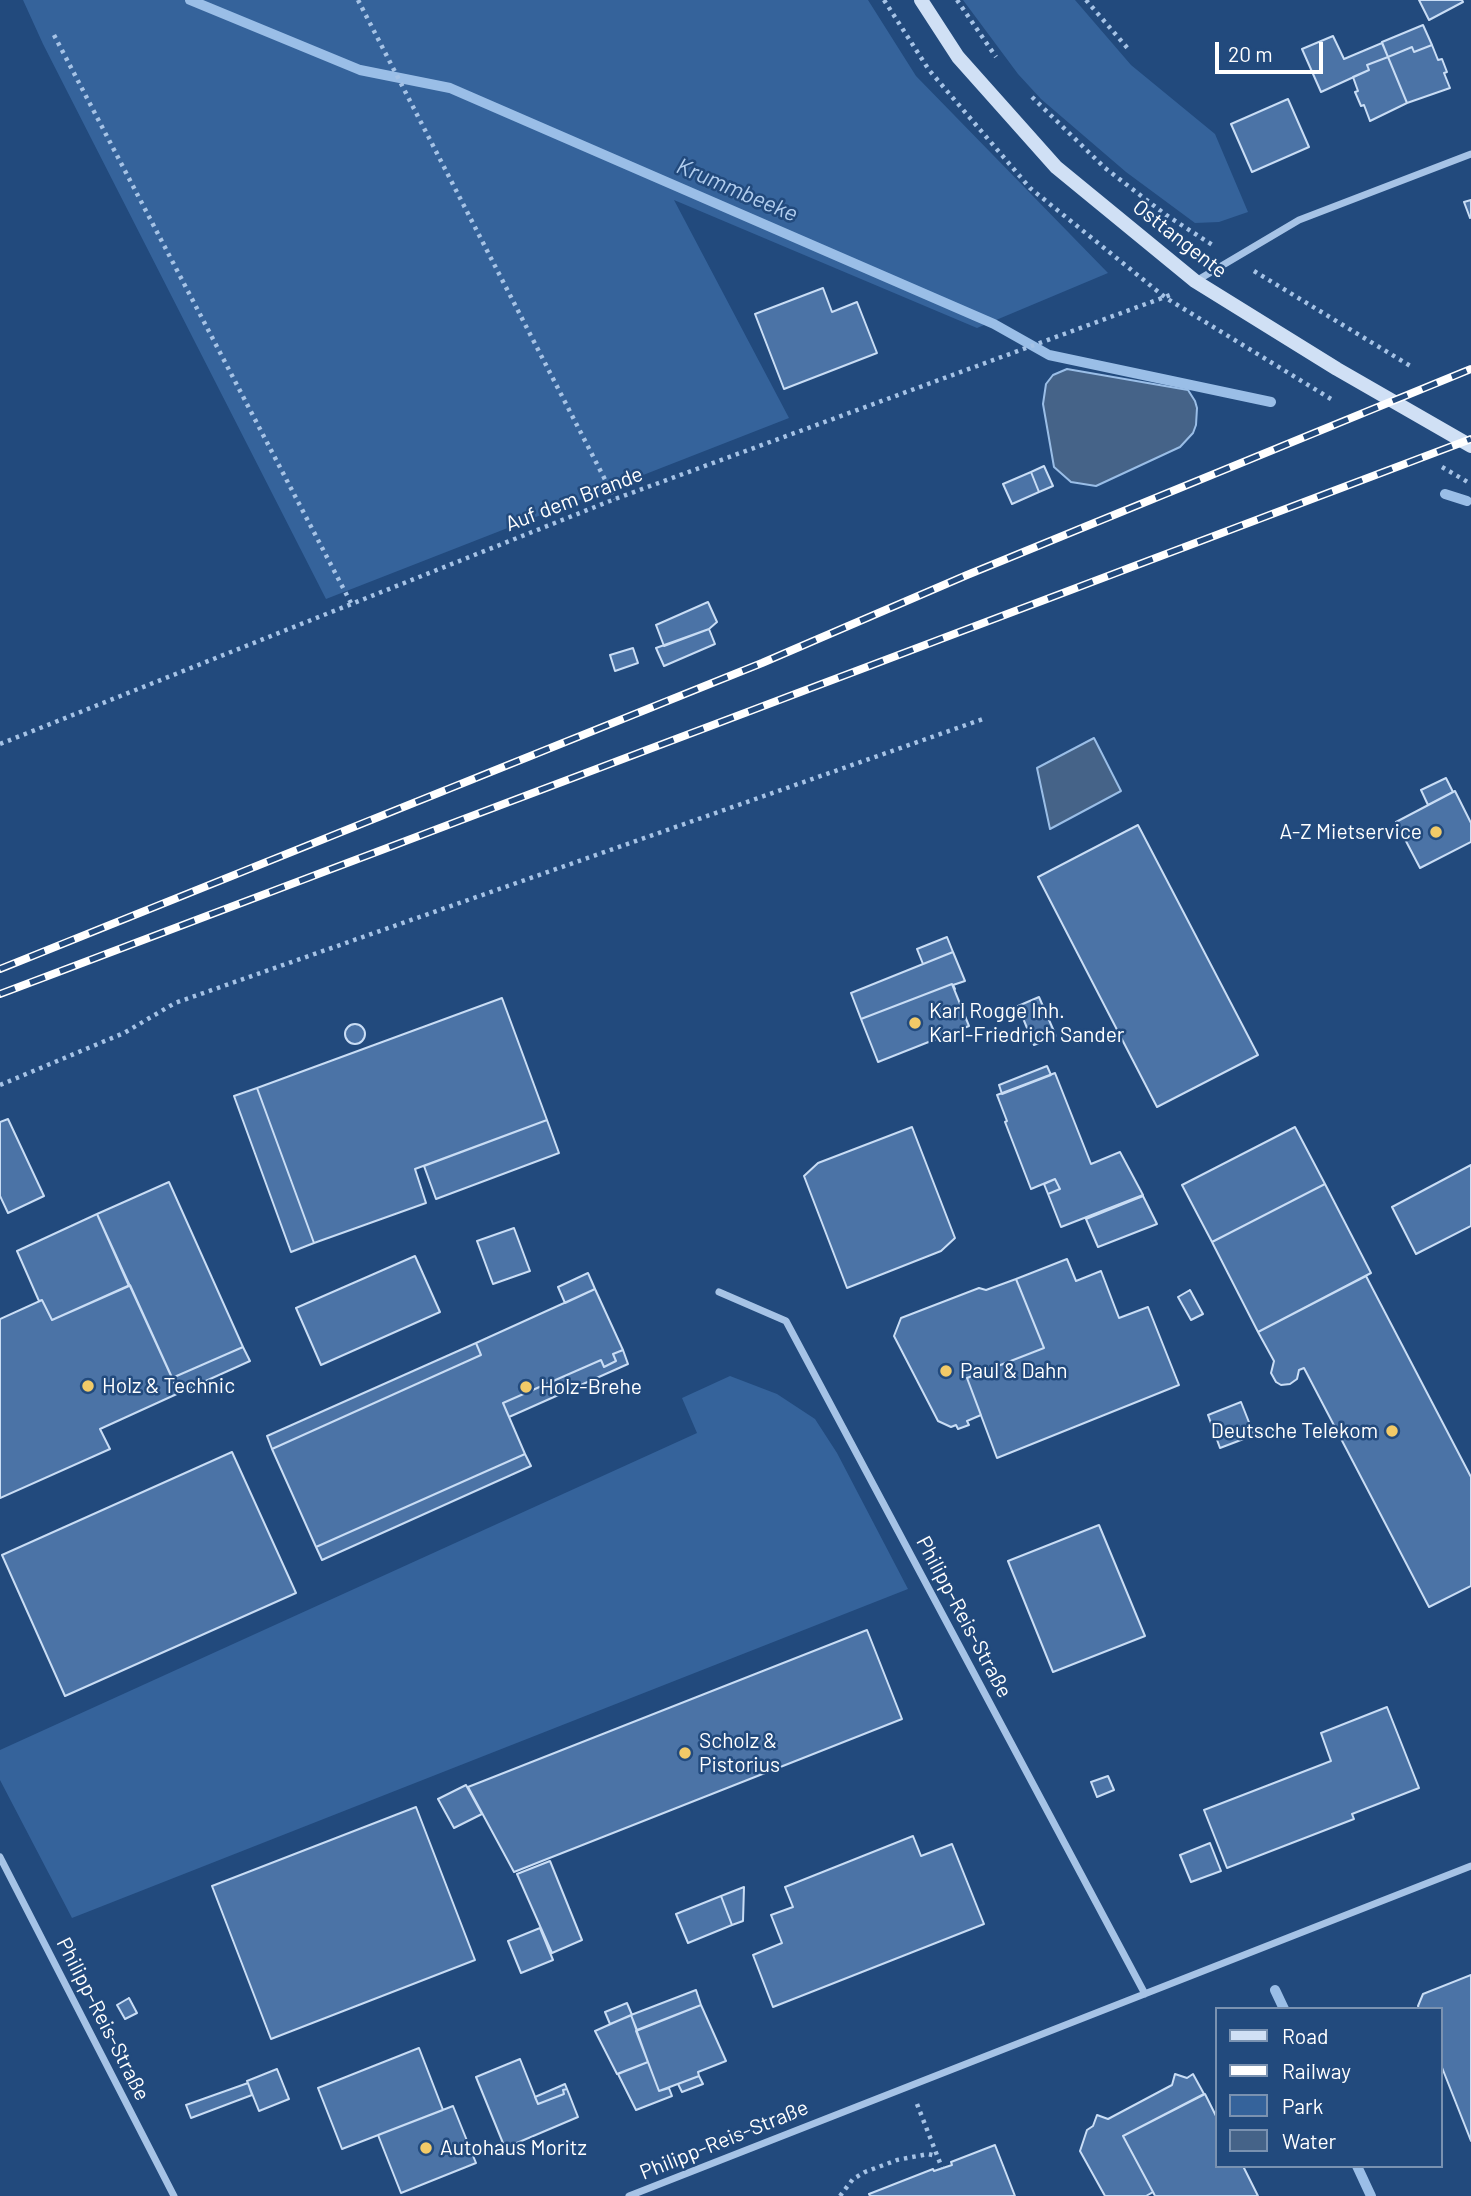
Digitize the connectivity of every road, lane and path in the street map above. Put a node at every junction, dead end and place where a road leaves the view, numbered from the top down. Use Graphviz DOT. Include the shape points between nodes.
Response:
graph roads {
  1 [pos="359,0"];
  2 [pos="921,0"];
  3 [pos="957,0"];
  4 [pos="1086,0"];
  5 [pos="54,35"];
  6 [pos="1130,51"];
  7 [pos="1001,64"];
  8 [pos="1030,94"];
  9 [pos="1471,154"];
  10 [pos="1234,259"];
  11 [pos="1195,281"];
  12 [pos="1166,298"];
  13 [pos="1412,367"];
  14 [pos="1322,394"];
  15 [pos="1331,399"];
  16 [pos="1471,446"];
  17 [pos="1442,467"];
  18 [pos="1471,484"];
  19 [pos="615,499"];
  20 [pos="352,605"];
  21 [pos="983,719"];
  22 [pos="0,744"];
  23 [pos="0,1085"];
  24 [pos="719,1292"];
  25 [pos="0,1857"];
  26 [pos="1471,1866"];
  27 [pos="1145,1994"];
  28 [pos="909,2086"];
  29 [pos="937,2156"];
  30 [pos="943,2168"];
  31 [pos="174,2196"];
  32 [pos="629,2196"];
  33 [pos="839,2196"];
  1 -- 19 [label="path"];
  2 -- 11 [label="street, Osttangente" via="958,57 1056,167"];
  3 -- 7 [label="path"];
  4 -- 6 [label="path"];
  5 -- 20 [label="path"];
  8 -- 10 [label="path" via="1105,168"];
  9 -- 10 [label="street" via="1299,220"];
  10 -- 11 [label="street"];
  10 -- 13 [label="path"];
  11 -- 16 [label="street, Osttangente"];
  12 -- 19 [label="path, Auf dem Brande"];
  14 -- 15 [label="path"];
  17 -- 18 [label="path"];
  19 -- 20 [label="path, Auf dem Brande"];
  20 -- 22 [label="path, Auf dem Brande"];
  21 -- 23 [label="path" via="175,1003 124,1033"];
  24 -- 27 [label="street, Philipp-Reis-Straße" via="786,1321"];
  25 -- 31 [label="street, Philipp-Reis-Straße"];
  26 -- 27 [label="street, Philipp-Reis-Straße"];
  27 -- 28 [label="street, Philipp-Reis-Straße"];
  28 -- 29 [label="path"];
  28 -- 32 [label="street, Philipp-Reis-Straße"];
  29 -- 30 [label="path"];
  29 -- 33 [label="path" via="881,2165 853,2179"];
}
